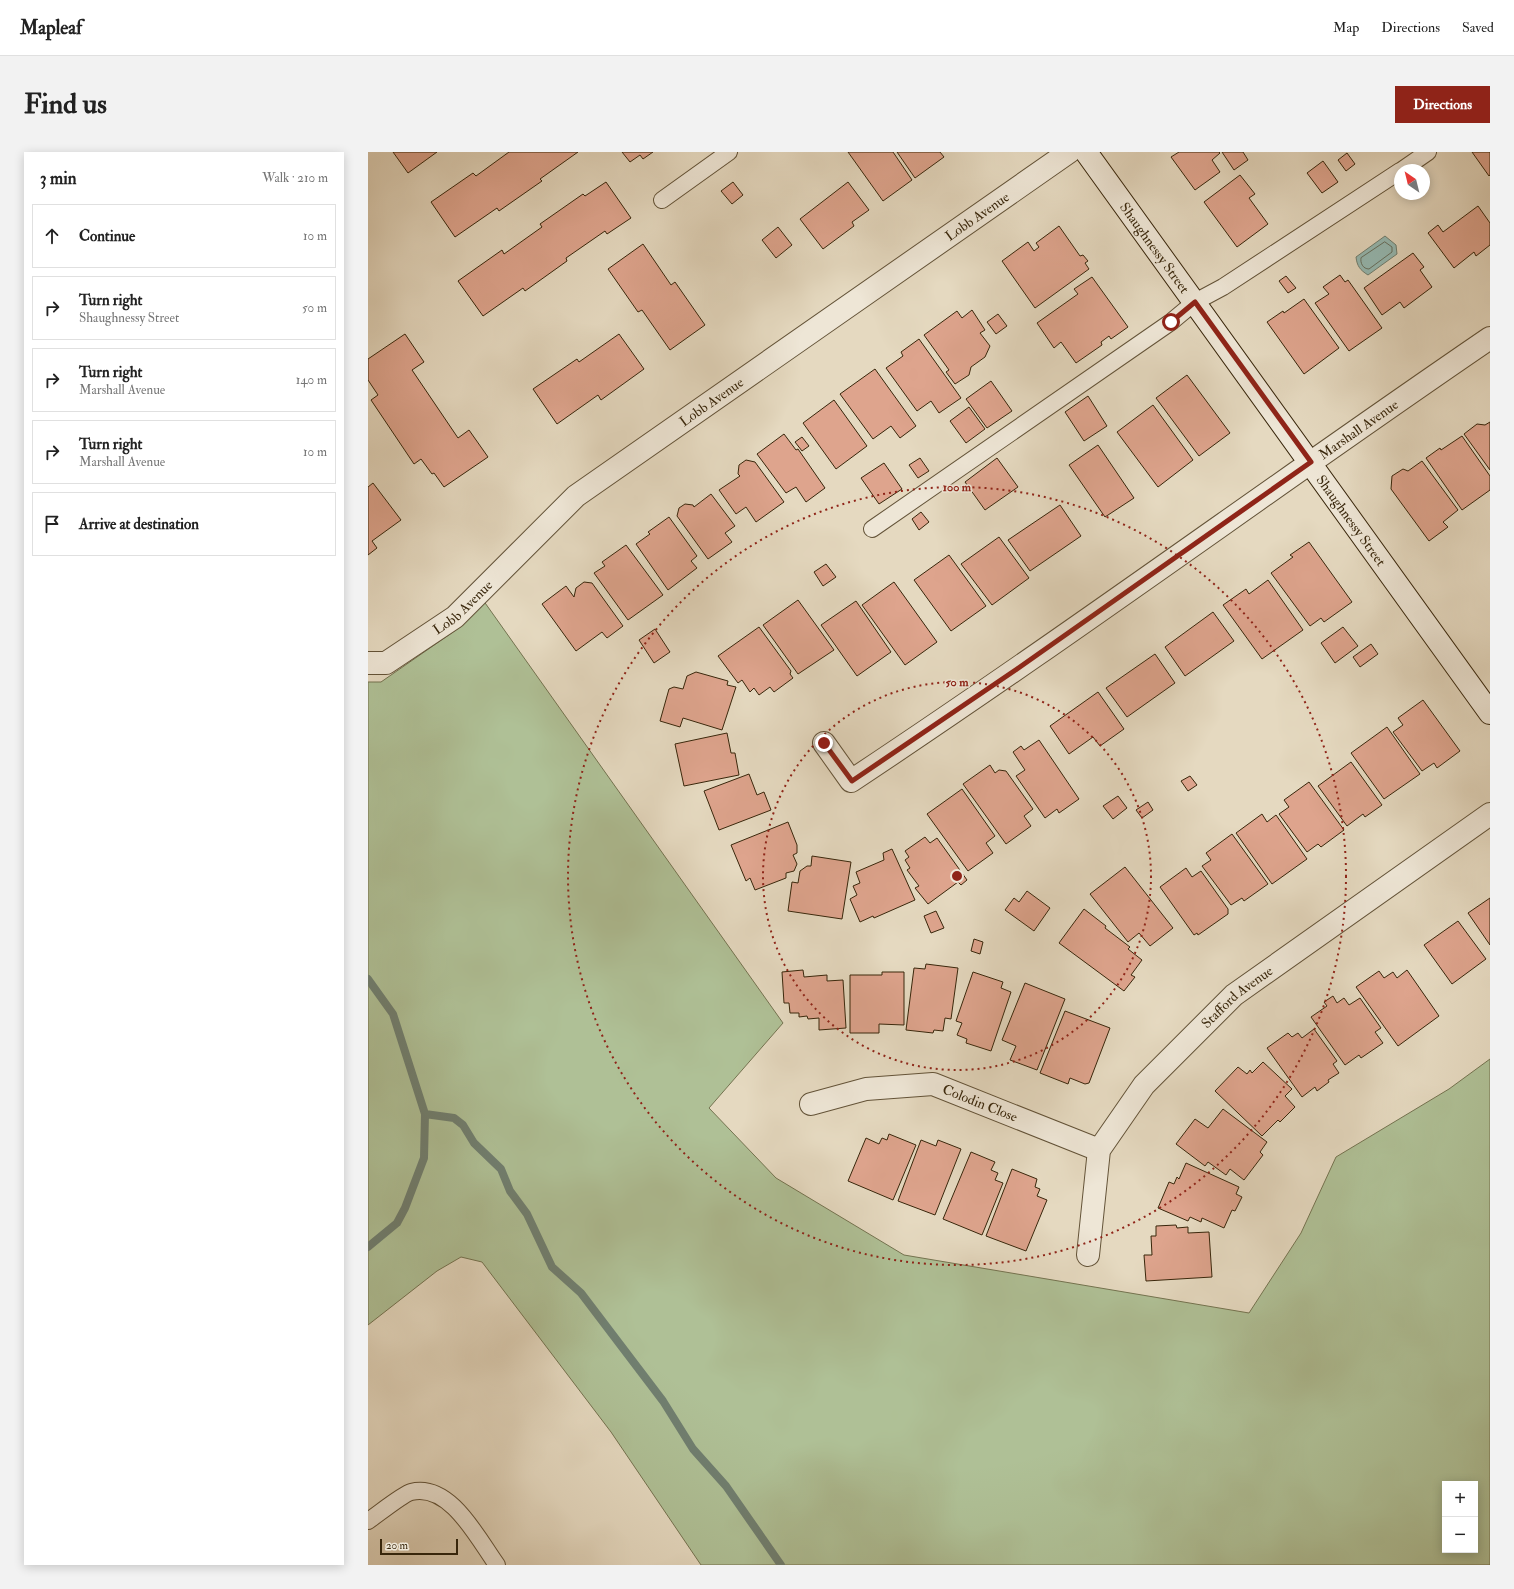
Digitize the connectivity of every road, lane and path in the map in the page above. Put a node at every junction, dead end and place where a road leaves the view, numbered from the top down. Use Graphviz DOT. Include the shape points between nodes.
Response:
graph roads {
  1 [pos="729,152"];
  2 [pos="1069,152"];
  3 [pos="1086,152"];
  4 [pos="1428,152"];
  5 [pos="1411,164"];
  6 [pos="1394,176"];
  7 [pos="662,200"];
  8 [pos="1195,302"];
  9 [pos="1490,338"];
  10 [pos="1311,462"];
  11 [pos="872,529"];
  12 [pos="368,663"];
  13 [pos="1490,713"];
  14 [pos="824,743"];
  15 [pos="1490,814"];
  16 [pos="811,1104"];
  17 [pos="1099,1150"];
  18 [pos="1088,1254"];
  19 [pos="368,1521"];
  20 [pos="497,1565"];
  1 -- 7 [label="lane"];
  2 -- 12 [label="street, Lobb Avenue" via="576,496 455,617 386,663"];
  3 -- 8 [label="street, Shaughnessy Street"];
  4 -- 5 [label="lane"];
  6 -- 8 [label="lane" via="1223,287"];
  8 -- 10 [label="street, Shaughnessy Street"];
  8 -- 11 [label="lane" via="1171,322"];
  9 -- 10 [label="street, Marshall Avenue"];
  10 -- 13 [label="street, Shaughnessy Street"];
  10 -- 14 [label="street, Marshall Avenue" via="852,781"];
  15 -- 17 [label="street, Stafford Avenue" via="1234,995 1144,1085"];
  16 -- 17 [label="street, Colodin Close" via="866,1089 933,1084"];
  17 -- 18 [label="street, Stafford Avenue"];
  19 -- 20 [label="lane" via="410,1492 424,1490 437,1493 457,1509"];
}
